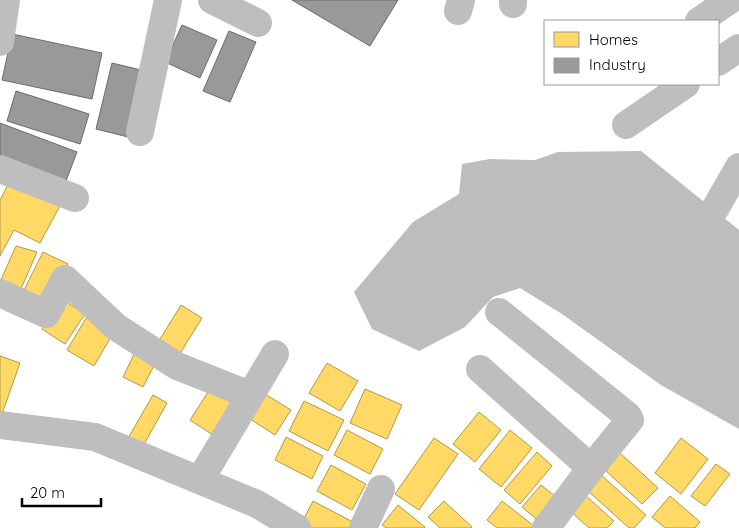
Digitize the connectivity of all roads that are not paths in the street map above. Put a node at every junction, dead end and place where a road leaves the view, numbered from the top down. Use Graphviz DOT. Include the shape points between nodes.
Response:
graph roads {
  1 [pos="6,0"];
  2 [pos="168,0"];
  3 [pos="212,0"];
  4 [pos="730,0"];
  5 [pos="700,20"];
  6 [pos="258,23"];
  7 [pos="0,42"];
  8 [pos="739,48"];
  9 [pos="719,61"];
  10 [pos="685,85"];
  11 [pos="626,125"];
  12 [pos="140,132"];
  13 [pos="739,166"];
  14 [pos="0,169"];
  15 [pos="75,198"];
  16 [pos="715,209"];
  17 [pos="0,293"];
  18 [pos="499,312"];
  19 [pos="275,354"];
  20 [pos="480,369"];
  21 [pos="250,396"];
  22 [pos="0,425"];
  23 [pos="591,468"];
  24 [pos="200,480"];
  25 [pos="381,489"];
  26 [pos="297,528"];
  27 [pos="363,528"];
  28 [pos="546,528"];
  1 -- 7 [label="street"];
  2 -- 12 [label="street"];
  3 -- 6 [label="street"];
  4 -- 5 [label="street"];
  8 -- 9 [label="street"];
  10 -- 11 [label="street"];
  13 -- 16 [label="street"];
  14 -- 15 [label="street"];
  17 -- 21 [label="street" via="46,314 65,279 116,327 161,356 177,366"];
  18 -- 23 [label="street" via="628,416 628,424"];
  19 -- 21 [label="street"];
  20 -- 23 [label="street"];
  21 -- 24 [label="street"];
  22 -- 24 [label="street" via="95,438"];
  23 -- 28 [label="street"];
  24 -- 26 [label="street" via="257,504"];
  25 -- 27 [label="street"];
}
